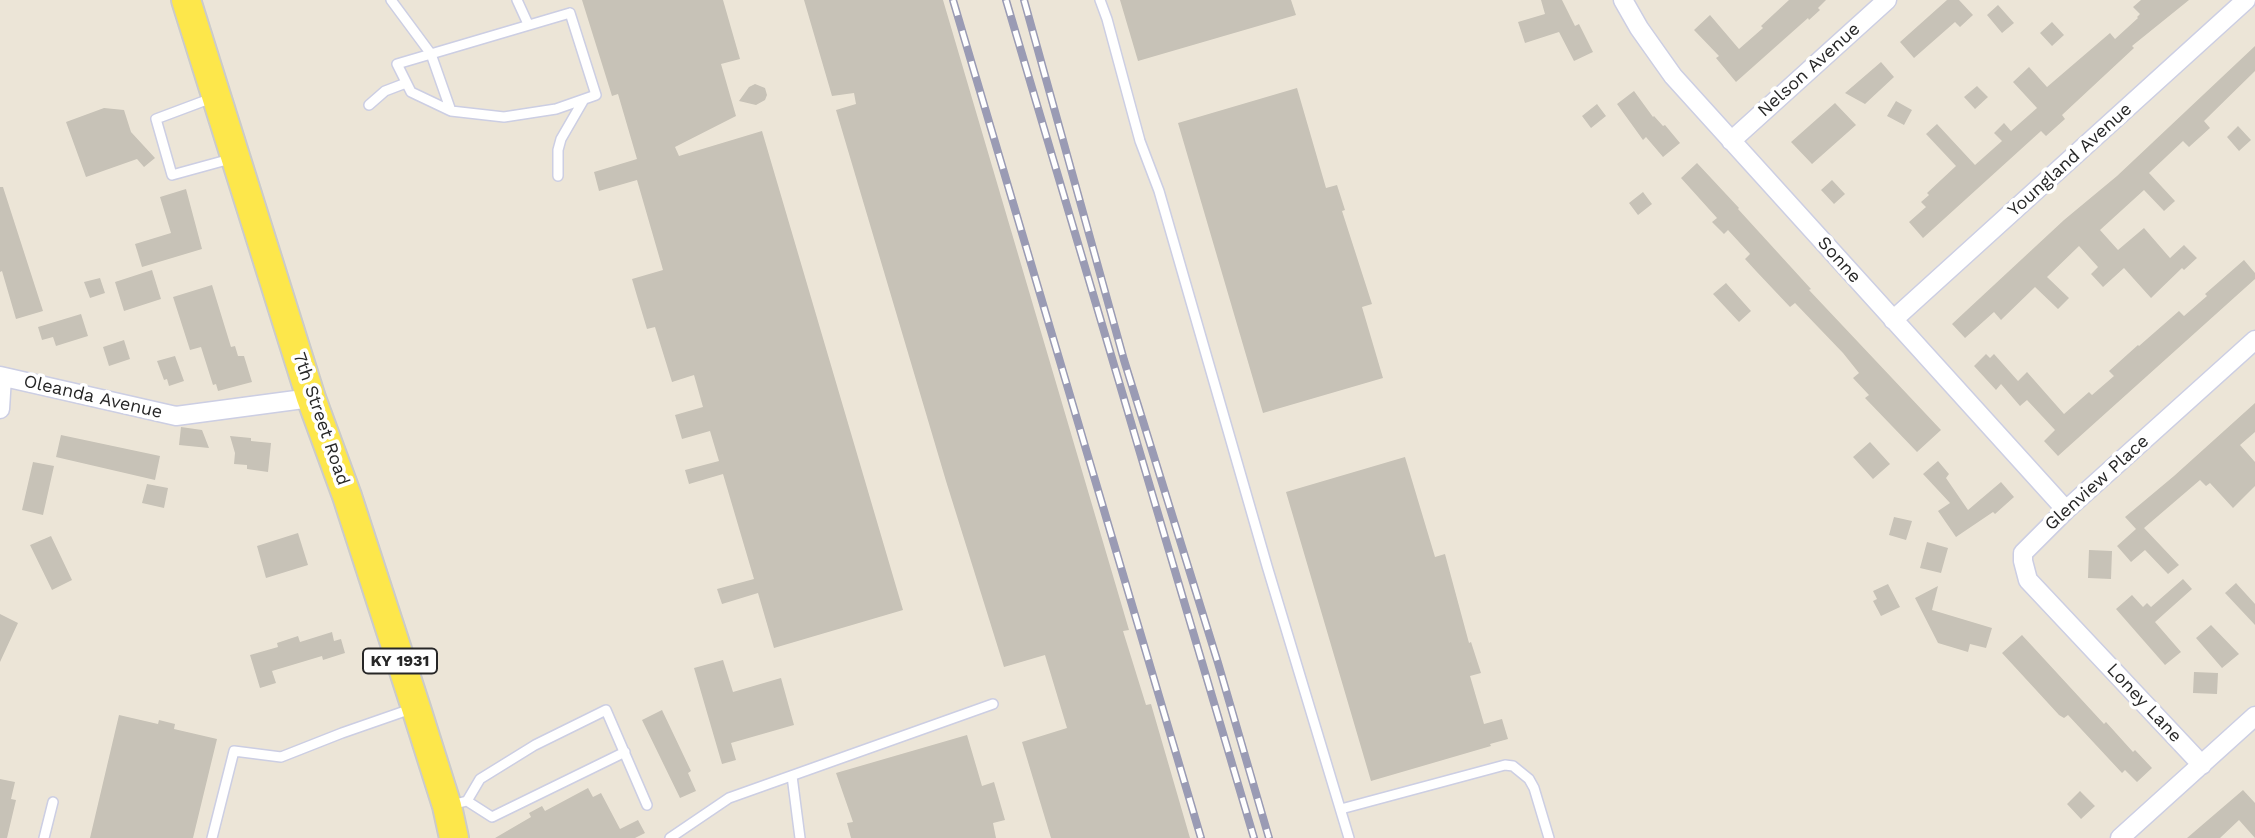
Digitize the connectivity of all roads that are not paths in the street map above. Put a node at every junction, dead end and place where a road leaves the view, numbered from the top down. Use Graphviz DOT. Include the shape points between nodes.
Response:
graph roads {
  1 [pos="186,0"];
  2 [pos="391,0"];
  3 [pos="517,0"];
  4 [pos="1100,0"];
  5 [pos="1623,0"];
  6 [pos="1887,0"];
  7 [pos="2246,0"];
  8 [pos="528,24"];
  9 [pos="430,54"];
  10 [pos="408,88"];
  11 [pos="217,97"];
  12 [pos="583,101"];
  13 [pos="369,105"];
  14 [pos="451,111"];
  15 [pos="1731,141"];
  16 [pos="236,157"];
  17 [pos="558,176"];
  18 [pos="1893,320"];
  19 [pos="2255,340"];
  20 [pos="1,377"];
  21 [pos="311,398"];
  22 [pos="0,409"];
  23 [pos="2066,510"];
  24 [pos="2086,641"];
  25 [pos="993,704"];
  26 [pos="416,708"];
  27 [pos="2255,716"];
  28 [pos="625,752"];
  29 [pos="2202,765"];
  30 [pos="792,776"];
  31 [pos="53,802"];
  32 [pos="457,803"];
  33 [pos="647,805"];
  34 [pos="1341,809"];
  35 [pos="44,838"];
  36 [pos="212,838"];
  37 [pos="454,838"];
  38 [pos="670,838"];
  39 [pos="800,838"];
  40 [pos="1349,838"];
  41 [pos="1549,838"];
  42 [pos="2120,838"];
  1 -- 11 [label="main road, 7th Street Road / KY 1931"];
  2 -- 9 [label="lane"];
  3 -- 8 [label="lane"];
  4 -- 34 [label="lane"];
  5 -- 15 [label="street, Sonne" via="1673,76"];
  6 -- 15 [label="street, Nelson Avenue"];
  7 -- 18 [label="street, Youngland Avenue"];
  8 -- 9 [label="lane"];
  8 -- 12 [label="lane" via="570,13 596,95"];
  9 -- 10 [label="lane" via="397,64"];
  9 -- 14 [label="lane"];
  10 -- 13 [label="lane" via="385,90"];
  10 -- 14 [label="lane"];
  11 -- 16 [label="main road, 7th Street Road / KY 1931"];
  11 -- 16 [label="lane" via="156,119 172,175"];
  12 -- 14 [label="lane" via="504,117"];
  12 -- 17 [label="lane" via="561,139"];
  15 -- 18 [label="street, Sonne"];
  16 -- 21 [label="main road, 7th Street Road / KY 1931"];
  18 -- 23 [label="street, Sonne"];
  19 -- 23 [label="street, Glenview Place"];
  20 -- 21 [label="street, Oleanda Avenue" via="176,416"];
  20 -- 22 [label="street"];
  21 -- 26 [label="main road, 7th Street Road / KY 1931"];
  23 -- 24 [label="street, Glenview Place" via="2029,546 2022,561 2028,580"];
  24 -- 29 [label="street, Loney Lane"];
  25 -- 30 [label="lane"];
  26 -- 32 [label="main road, 7th Street Road / KY 1931"];
  26 -- 36 [label="lane" via="281,757 234,751"];
  27 -- 29 [label="street"];
  28 -- 32 [label="lane" via="492,817"];
  28 -- 32 [label="lane" via="606,710 480,779"];
  28 -- 33 [label="lane"];
  29 -- 42 [label="street"];
  30 -- 38 [label="lane" via="729,798"];
  30 -- 39 [label="lane"];
  31 -- 35 [label="lane"];
  32 -- 37 [label="main road, 7th Street Road / KY 1931"];
  34 -- 40 [label="lane"];
  34 -- 41 [label="lane" via="1513,766 1534,788"];
}
